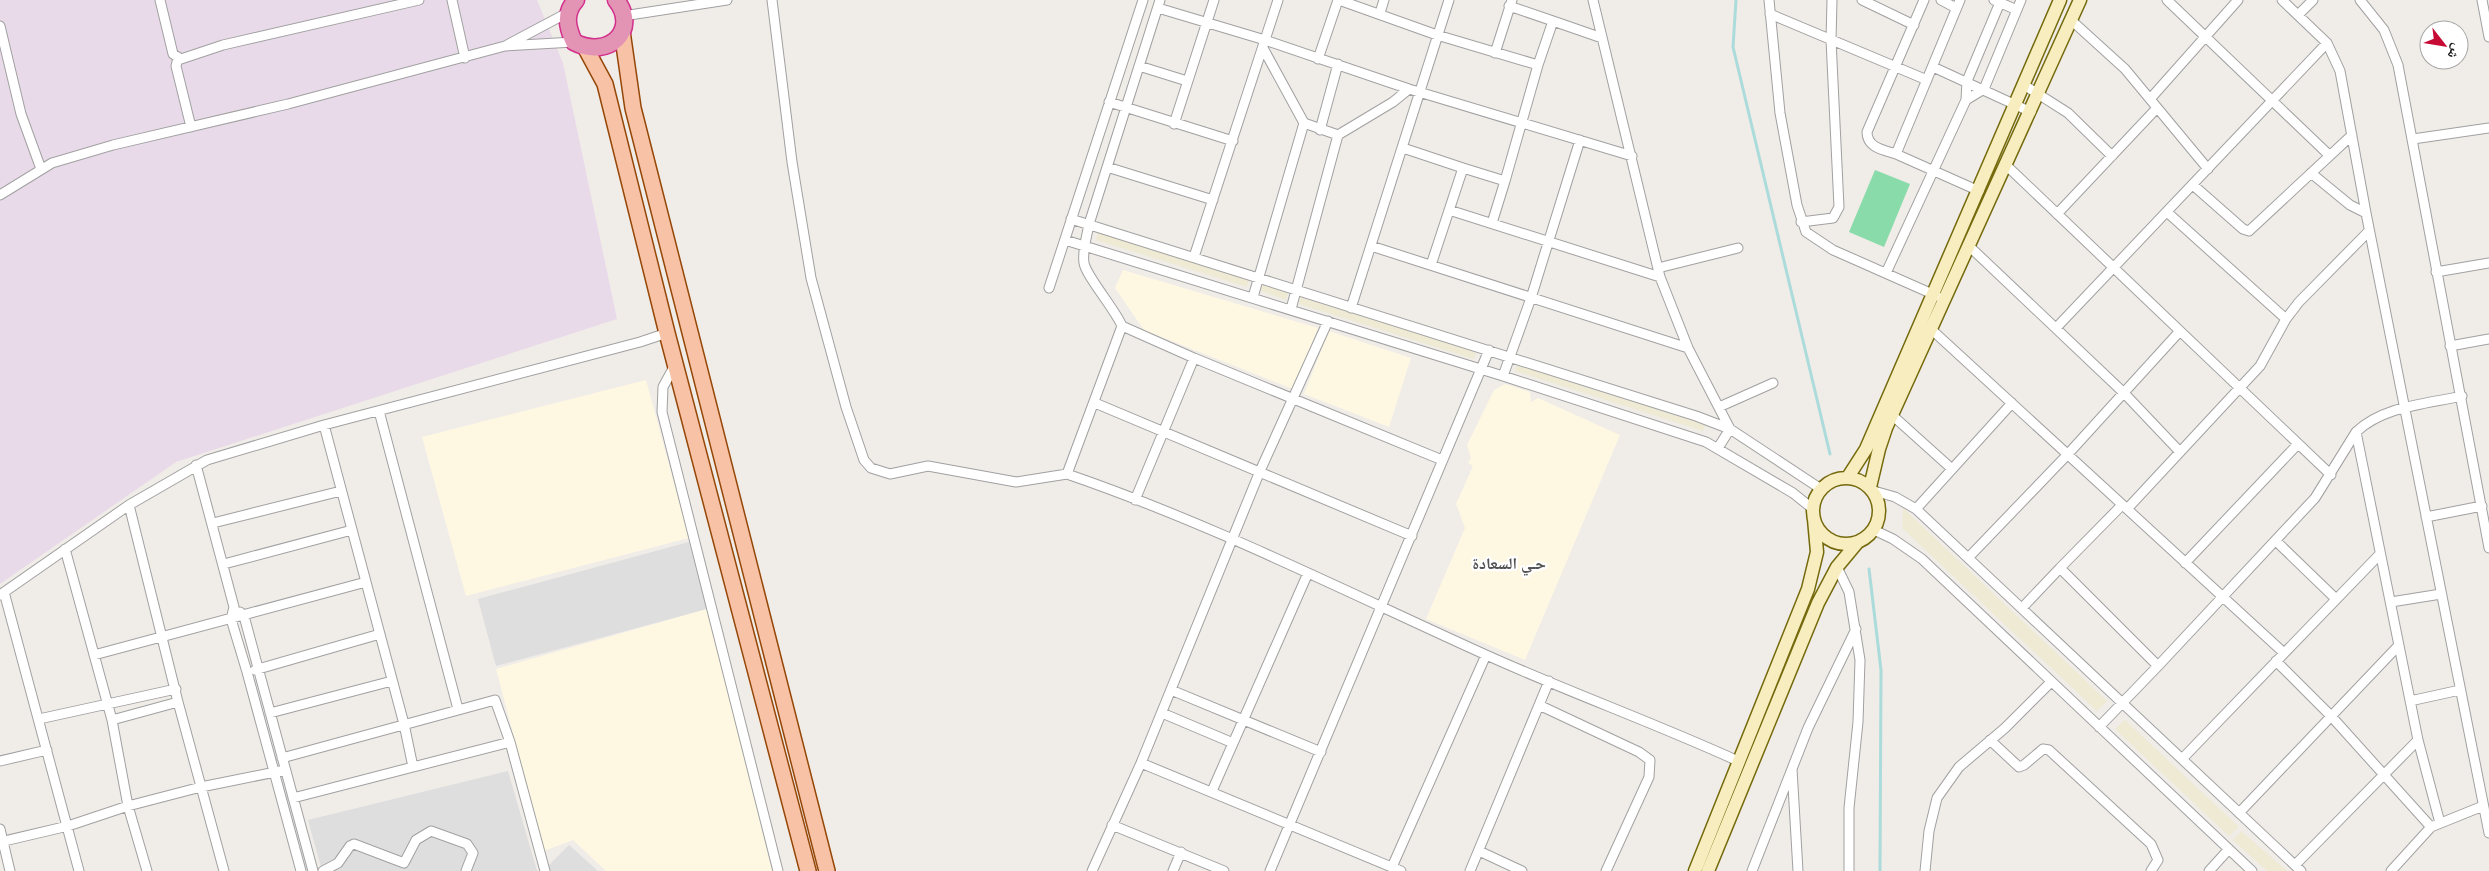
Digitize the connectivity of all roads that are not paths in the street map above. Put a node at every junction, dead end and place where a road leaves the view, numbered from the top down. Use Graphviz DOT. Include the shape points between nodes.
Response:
graph roads {
  1 [pos="160,0"];
  2 [pos="419,0"];
  3 [pos="452,0"];
  4 [pos="616,0"];
  5 [pos="726,0"];
  6 [pos="772,0"];
  7 [pos="1143,0"];
  8 [pos="1214,0"];
  9 [pos="1278,0"];
  10 [pos="1338,0"];
  11 [pos="1384,0"];
  12 [pos="1449,0"];
  13 [pos="1593,0"];
  14 [pos="1769,0"];
  15 [pos="1832,0"];
  16 [pos="1862,0"];
  17 [pos="1924,0"];
  18 [pos="1941,0"];
  19 [pos="2022,0"];
  20 [pos="2060,0"];
  21 [pos="2080,0"];
  22 [pos="2167,0"];
  23 [pos="2238,0"];
  24 [pos="2282,0"];
  25 [pos="2313,0"];
  26 [pos="2360,0"];
  27 [pos="2482,0"];
  28 [pos="1998,1"];
  29 [pos="1510,3"];
  30 [pos="573,4"];
  31 [pos="1159,4"];
  32 [pos="1958,4"];
  33 [pos="2017,10"];
  34 [pos="1380,13"];
  35 [pos="1770,14"];
  36 [pos="2298,15"];
  37 [pos="2071,20"];
  38 [pos="1554,21"];
  39 [pos="1206,22"];
  40 [pos="623,23"];
  41 [pos="1914,25"];
  42 [pos="0,26"];
  43 [pos="1438,35"];
  44 [pos="2205,35"];
  45 [pos="2489,37"];
  46 [pos="1602,38"];
  47 [pos="1831,40"];
  48 [pos="2327,43"];
  49 [pos="580,44"];
  50 [pos="1264,44"];
  51 [pos="505,46"];
  52 [pos="1495,53"];
  53 [pos="178,58"];
  54 [pos="465,58"];
  55 [pos="1318,59"];
  56 [pos="1338,64"];
  57 [pos="1538,65"];
  58 [pos="1139,66"];
  59 [pos="1897,67"];
  60 [pos="1933,67"];
  61 [pos="1927,80"];
  62 [pos="1187,81"];
  63 [pos="1967,81"];
  64 [pos="2024,85"];
  65 [pos="1410,89"];
  66 [pos="1984,89"];
  67 [pos="1420,92"];
  68 [pos="2039,93"];
  69 [pos="2150,99"];
  70 [pos="1966,100"];
  71 [pos="2273,101"];
  72 [pos="1109,102"];
  73 [pos="2015,105"];
  74 [pos="1126,107"];
  75 [pos="2158,108"];
  76 [pos="2031,112"];
  77 [pos="1522,121"];
  78 [pos="1304,123"];
  79 [pos="1174,124"];
  80 [pos="191,127"];
  81 [pos="2489,128"];
  82 [pos="1320,130"];
  83 [pos="1338,135"];
  84 [pos="2352,135"];
  85 [pos="2413,139"];
  86 [pos="1580,140"];
  87 [pos="1233,141"];
  88 [pos="1403,148"];
  89 [pos="1896,154"];
  90 [pos="2329,155"];
  91 [pos="1632,156"];
  92 [pos="2112,156"];
  93 [pos="1108,166"];
  94 [pos="2006,166"];
  95 [pos="1463,168"];
  96 [pos="41,169"];
  97 [pos="1932,170"];
  98 [pos="2208,170"];
  99 [pos="2311,173"];
  100 [pos="1505,181"];
  101 [pos="2193,185"];
  102 [pos="1979,191"];
  103 [pos="0,195"];
  104 [pos="1213,200"];
  105 [pos="1449,210"];
  106 [pos="2168,213"];
  107 [pos="2366,213"];
  108 [pos="2057,214"];
  109 [pos="1071,219"];
  110 [pos="1801,222"];
  111 [pos="1492,223"];
  112 [pos="1089,224"];
  113 [pos="2370,231"];
  114 [pos="1064,240"];
  115 [pos="1548,242"];
  116 [pos="1085,244"];
  117 [pos="1371,246"];
  118 [pos="1738,248"];
  119 [pos="1970,248"];
  120 [pos="1194,257"];
  121 [pos="2489,263"];
  122 [pos="1431,265"];
  123 [pos="2114,268"];
  124 [pos="2436,272"];
  125 [pos="1659,273"];
  126 [pos="1886,273"];
  127 [pos="1259,277"];
  128 [pos="1049,288"];
  129 [pos="1297,290"];
  130 [pos="1934,294"];
  131 [pos="1253,297"];
  132 [pos="1531,298"];
  133 [pos="1946,300"];
  134 [pos="1351,308"];
  135 [pos="1291,309"];
  136 [pos="2286,319"];
  137 [pos="1328,321"];
  138 [pos="1122,326"];
  139 [pos="2056,328"];
  140 [pos="1932,330"];
  141 [pos="2180,331"];
  142 [pos="667,333"];
  143 [pos="2489,339"];
  144 [pos="2450,346"];
  145 [pos="1688,348"];
  146 [pos="1489,350"];
  147 [pos="1511,357"];
  148 [pos="1194,358"];
  149 [pos="675,365"];
  150 [pos="1482,370"];
  151 [pos="1502,376"];
  152 [pos="1773,383"];
  153 [pos="2239,388"];
  154 [pos="2124,393"];
  155 [pos="2462,396"];
  156 [pos="1293,399"];
  157 [pos="1095,403"];
  158 [pos="2012,403"];
  159 [pos="1719,407"];
  160 [pos="2404,408"];
  161 [pos="379,411"];
  162 [pos="1892,415"];
  163 [pos="324,425"];
  164 [pos="1730,429"];
  165 [pos="1164,430"];
  166 [pos="2356,432"];
  167 [pos="2298,444"];
  168 [pos="1718,448"];
  169 [pos="2180,452"];
  170 [pos="2068,454"];
  171 [pos="1442,460"];
  172 [pos="196,465"];
  173 [pos="1952,469"];
  174 [pos="1260,471"];
  175 [pos="1068,474"];
  176 [pos="2331,475"];
  177 [pos="1848,477"];
  178 [pos="1821,489"];
  179 [pos="1872,489"];
  180 [pos="341,491"];
  181 [pos="1135,500"];
  182 [pos="129,505"];
  183 [pos="2482,506"];
  184 [pos="2125,507"];
  185 [pos="1916,509"];
  186 [pos="1813,514"];
  187 [pos="2426,517"];
  188 [pos="213,523"];
  189 [pos="352,530"];
  190 [pos="1874,530"];
  191 [pos="1412,536"];
  192 [pos="1232,540"];
  193 [pos="2276,541"];
  194 [pos="1857,543"];
  195 [pos="2489,548"];
  196 [pos="65,549"];
  197 [pos="2380,554"];
  198 [pos="1969,557"];
  199 [pos="2186,563"];
  200 [pos="224,564"];
  201 [pos="1837,567"];
  202 [pos="2060,568"];
  203 [pos="1308,573"];
  204 [pos="366,582"];
  205 [pos="2,594"];
  206 [pos="2441,594"];
  207 [pos="2223,598"];
  208 [pos="2336,599"];
  209 [pos="2391,602"];
  210 [pos="1382,606"];
  211 [pos="234,607"];
  212 [pos="2022,608"];
  213 [pos="244,616"];
  214 [pos="231,619"];
  215 [pos="1856,629"];
  216 [pos="380,634"];
  217 [pos="162,638"];
  218 [pos="2400,645"];
  219 [pos="2284,654"];
  220 [pos="94,655"];
  221 [pos="1486,655"];
  222 [pos="2276,662"];
  223 [pos="2158,666"];
  224 [pos="259,668"];
  225 [pos="247,672"];
  226 [pos="392,680"];
  227 [pos="1549,681"];
  228 [pos="2051,682"];
  229 [pos="176,689"];
  230 [pos="1171,690"];
  231 [pos="2460,690"];
  232 [pos="2410,701"];
  233 [pos="178,702"];
  234 [pos="2122,703"];
  235 [pos="108,705"];
  236 [pos="1541,706"];
  237 [pos="458,709"];
  238 [pos="270,713"];
  239 [pos="1162,713"];
  240 [pos="2331,716"];
  241 [pos="39,719"];
  242 [pos="1244,719"];
  243 [pos="112,720"];
  244 [pos="404,724"];
  245 [pos="2098,727"];
  246 [pos="1990,740"];
  247 [pos="2418,740"];
  248 [pos="510,742"];
  249 [pos="1233,743"];
  250 [pos="47,750"];
  251 [pos="1320,752"];
  252 [pos="282,758"];
  253 [pos="2182,759"];
  254 [pos="0,761"];
  255 [pos="1738,761"];
  256 [pos="1141,763"];
  257 [pos="1792,766"];
  258 [pos="413,767"];
  259 [pos="285,770"];
  260 [pos="274,773"];
  261 [pos="2384,774"];
  262 [pos="201,787"];
  263 [pos="1212,791"];
  264 [pos="293,798"];
  265 [pos="128,806"];
  266 [pos="2483,806"];
  267 [pos="2239,812"];
  268 [pos="2440,823"];
  269 [pos="1290,824"];
  270 [pos="1112,825"];
  271 [pos="68,826"];
  272 [pos="2431,826"];
  273 [pos="0,829"];
  274 [pos="2489,833"];
  275 [pos="2,842"];
  276 [pos="2229,849"];
  277 [pos="1478,851"];
  278 [pos="1181,852"];
  279 [pos="402,867"];
  280 [pos="2298,868"];
  281 [pos="1397,869"];
  282 [pos="1927,870"];
  283 [pos="10,871"];
  284 [pos="79,871"];
  285 [pos="146,871"];
  286 [pos="224,871"];
  287 [pos="301,871"];
  288 [pos="313,871"];
  289 [pos="323,871"];
  290 [pos="466,871"];
  291 [pos="545,871"];
  292 [pos="778,871"];
  293 [pos="808,871"];
  294 [pos="827,871"];
  295 [pos="1092,871"];
  296 [pos="1173,871"];
  297 [pos="1224,871"];
  298 [pos="1270,871"];
  299 [pos="1470,871"];
  300 [pos="1522,871"];
  301 [pos="1606,871"];
  302 [pos="1695,871"];
  303 [pos="1708,871"];
  304 [pos="1752,871"];
  305 [pos="1798,871"];
  306 [pos="1849,871"];
  307 [pos="2151,871"];
  308 [pos="2209,871"];
  309 [pos="2252,871"];
  310 [pos="2391,871"];
  1 -- 53 [label="street" via="173,54"];
  2 -- 53 [label="street"];
  3 -- 54 [label="street"];
  4 -- 40 [label="highway"];
  5 -- 40 [label="street"];
  6 -- 175 [label="street" via="792,162 811,278 864,460 871,468 886,473 935,466 1016,482"];
  7 -- 72 [label="street"];
  8 -- 39 [label="street"];
  9 -- 50 [label="street"];
  10 -- 34 [label="street"];
  10 -- 55 [label="street"];
  11 -- 34 [label="street"];
  12 -- 43 [label="street"];
  13 -- 46 [label="street"];
  14 -- 35 [label="street"];
  15 -- 47 [label="street"];
  16 -- 41 [label="street"];
  17 -- 41 [label="street"];
  18 -- 32 [label="street"];
  19 -- 33 [label="street"];
  20 -- 64 [label="street"];
  21 -- 37 [label="street"];
  22 -- 44 [label="street"];
  23 -- 44 [label="street"];
  24 -- 36 [label="street"];
  25 -- 36 [label="street"];
  26 -- 85 [label="street" via="2381,25 2394,52"];
  27 -- 45 [label="street"];
  28 -- 33 [label="street"];
  28 -- 63 [label="street"];
  29 -- 38 [label="street"];
  29 -- 52 [label="street"];
  30 -- 49 [label="highway" via="567,21"];
  30 -- 51 [label="street"];
  31 -- 39 [label="street"];
  31 -- 58 [label="street"];
  32 -- 60 [label="street"];
  33 -- 66 [label="street"];
  34 -- 43 [label="street"];
  35 -- 47 [label="street"];
  35 -- 110 [label="street" via="1780,113"];
  36 -- 48 [label="street"];
  37 -- 68 [label="street"];
  37 -- 69 [label="street" via="2112,56"];
  38 -- 46 [label="street"];
  38 -- 57 [label="street"];
  39 -- 50 [label="street"];
  39 -- 62 [label="street"];
  40 -- 49 [label="highway" via="609,45 600,48"];
  40 -- 294 [label="main road" via="633,108"];
  41 -- 59 [label="street"];
  42 -- 96 [label="street" via="21,114"];
  43 -- 52 [label="street"];
  43 -- 67 [label="street"];
  44 -- 69 [label="street"];
  44 -- 71 [label="street"];
  46 -- 91 [label="street"];
  47 -- 59 [label="street"];
  47 -- 110 [label="street" via="1839,207 1833,218"];
  48 -- 71 [label="street"];
  48 -- 84 [label="street" via="2340,71"];
  49 -- 51 [label="street"];
  49 -- 142 [label="main road" via="605,84"];
  50 -- 55 [label="street"];
  50 -- 78 [label="street"];
  50 -- 87 [label="street"];
  51 -- 54 [label="street"];
  52 -- 57 [label="street"];
  53 -- 80 [label="street" via="176,66"];
  54 -- 80 [label="street"];
  55 -- 56 [label="street"];
  56 -- 65 [label="street"];
  56 -- 82 [label="street"];
  57 -- 77 [label="street"];
  58 -- 62 [label="street"];
  58 -- 74 [label="street"];
  59 -- 61 [label="street"];
  59 -- 89 [label="street" via="1867,135 1872,145"];
  60 -- 61 [label="street"];
  60 -- 63 [label="street"];
  61 -- 89 [label="street"];
  62 -- 79 [label="street"];
  63 -- 66 [label="street"];
  63 -- 70 [label="street"];
  64 -- 68 [label="street"];
  64 -- 73 [label="street"];
  65 -- 67 [label="street"];
  65 -- 83 [label="street"];
  66 -- 70 [label="street"];
  66 -- 73 [label="street"];
  67 -- 77 [label="street"];
  67 -- 88 [label="street"];
  68 -- 76 [label="street"];
  68 -- 92 [label="street" via="2068,113"];
  69 -- 75 [label="street"];
  70 -- 97 [label="street"];
  71 -- 90 [label="street"];
  71 -- 98 [label="street"];
  72 -- 74 [label="street"];
  72 -- 109 [label="street"];
  73 -- 76 [label="street"];
  73 -- 102 [label="street"];
  74 -- 79 [label="street"];
  74 -- 93 [label="street"];
  75 -- 92 [label="street"];
  75 -- 98 [label="street"];
  76 -- 94 [label="street"];
  77 -- 86 [label="street"];
  77 -- 100 [label="street"];
  78 -- 82 [label="street"];
  78 -- 127 [label="street"];
  79 -- 87 [label="street"];
  80 -- 96 [label="street" via="72,156"];
  81 -- 85 [label="street"];
  82 -- 83 [label="street"];
  83 -- 129 [label="street"];
  84 -- 90 [label="street"];
  84 -- 107 [label="street"];
  85 -- 124 [label="street"];
  86 -- 91 [label="street"];
  86 -- 115 [label="street"];
  87 -- 104 [label="street"];
  88 -- 95 [label="street"];
  88 -- 117 [label="street"];
  89 -- 97 [label="street"];
  90 -- 99 [label="street"];
  91 -- 125 [label="street"];
  92 -- 108 [label="street"];
  93 -- 104 [label="street"];
  93 -- 112 [label="street"];
  94 -- 108 [label="street"];
  94 -- 119 [label="street"];
  95 -- 100 [label="street"];
  95 -- 105 [label="street"];
  96 -- 103 [label="street"];
  97 -- 102 [label="street"];
  97 -- 126 [label="street"];
  98 -- 101 [label="street"];
  99 -- 101 [label="street" via="2249,231"];
  99 -- 107 [label="street" via="2350,205"];
  100 -- 111 [label="street"];
  101 -- 106 [label="street"];
  102 -- 130 [label="street"];
  104 -- 120 [label="street"];
  105 -- 111 [label="street"];
  105 -- 122 [label="street"];
  106 -- 123 [label="street"];
  106 -- 136 [label="street"];
  107 -- 113 [label="street"];
  108 -- 123 [label="street"];
  109 -- 112 [label="street"];
  109 -- 114 [label="street"];
  110 -- 126 [label="street" via="1806,232 1833,250"];
  111 -- 115 [label="street"];
  112 -- 116 [label="street"];
  112 -- 120 [label="street"];
  113 -- 136 [label="street" via="2298,302"];
  113 -- 160 [label="street"];
  114 -- 116 [label="street"];
  114 -- 128 [label="street"];
  115 -- 125 [label="street"];
  115 -- 132 [label="street"];
  116 -- 131 [label="street"];
  116 -- 138 [label="street" via="1086,269"];
  117 -- 122 [label="street"];
  117 -- 134 [label="street"];
  118 -- 125 [label="street"];
  119 -- 133 [label="street"];
  119 -- 139 [label="street"];
  120 -- 127 [label="street"];
  121 -- 124 [label="street"];
  122 -- 132 [label="street"];
  123 -- 139 [label="street"];
  123 -- 141 [label="street"];
  124 -- 144 [label="street"];
  125 -- 145 [label="street"];
  126 -- 130 [label="street"];
  127 -- 129 [label="street"];
  127 -- 131 [label="street"];
  129 -- 134 [label="street"];
  129 -- 135 [label="street"];
  130 -- 133 [label="street"];
  130 -- 177 [label="street" via="1866,449"];
  131 -- 135 [label="street"];
  132 -- 145 [label="street"];
  132 -- 147 [label="street"];
  133 -- 140 [label="street"];
  134 -- 146 [label="street"];
  135 -- 137 [label="street"];
  136 -- 153 [label="street" via="2267,357"];
  137 -- 150 [label="street"];
  137 -- 156 [label="street"];
  138 -- 148 [label="street"];
  138 -- 157 [label="street"];
  139 -- 154 [label="street"];
  140 -- 158 [label="street"];
  140 -- 162 [label="street"];
  141 -- 153 [label="street"];
  141 -- 154 [label="street"];
  142 -- 149 [label="main road"];
  142 -- 161 [label="street"];
  143 -- 144 [label="street"];
  144 -- 155 [label="street"];
  145 -- 159 [label="street"];
  146 -- 147 [label="street"];
  146 -- 150 [label="street"];
  147 -- 151 [label="street"];
  147 -- 164 [label="street"];
  148 -- 156 [label="street"];
  148 -- 165 [label="street"];
  149 -- 292 [label="street" via="663,387 662,412"];
  149 -- 293 [label="main road"];
  150 -- 151 [label="street"];
  150 -- 171 [label="street"];
  151 -- 168 [label="street"];
  152 -- 159 [label="street"];
  153 -- 167 [label="street"];
  153 -- 169 [label="street"];
  154 -- 169 [label="street"];
  154 -- 170 [label="street"];
  155 -- 160 [label="street"];
  155 -- 183 [label="street"];
  156 -- 171 [label="street"];
  156 -- 174 [label="street"];
  157 -- 165 [label="street"];
  157 -- 175 [label="street"];
  158 -- 170 [label="street"];
  158 -- 173 [label="street"];
  159 -- 164 [label="street"];
  160 -- 166 [label="street" via="2374,418"];
  160 -- 187 [label="street"];
  161 -- 163 [label="street"];
  161 -- 237 [label="street"];
  162 -- 173 [label="street"];
  162 -- 179 [label="street" via="1879,449"];
  163 -- 172 [label="street"];
  163 -- 180 [label="street"];
  164 -- 168 [label="street"];
  164 -- 178 [label="street"];
  165 -- 174 [label="street"];
  165 -- 181 [label="street"];
  166 -- 176 [label="street"];
  166 -- 197 [label="street"];
  167 -- 176 [label="street"];
  167 -- 199 [label="street"];
  168 -- 186 [label="street" via="1793,493"];
  169 -- 184 [label="street"];
  170 -- 184 [label="street"];
  170 -- 198 [label="street"];
  171 -- 191 [label="street"];
  172 -- 182 [label="street"];
  172 -- 188 [label="street"];
  173 -- 185 [label="street"];
  174 -- 191 [label="street"];
  174 -- 192 [label="street"];
  175 -- 181 [label="street"];
  176 -- 193 [label="street" via="2316,498"];
  177 -- 178 [label="street" via="1829,482"];
  177 -- 179 [label="street" via="1858,479"];
  178 -- 186 [label="street"];
  179 -- 185 [label="street"];
  179 -- 190 [label="street" via="1880,510"];
  180 -- 188 [label="street"];
  180 -- 189 [label="street"];
  181 -- 192 [label="street"];
  182 -- 196 [label="street"];
  182 -- 217 [label="street"];
  183 -- 187 [label="street"];
  183 -- 195 [label="street"];
  184 -- 199 [label="street"];
  184 -- 202 [label="street"];
  185 -- 198 [label="street"];
  186 -- 194 [label="street" via="1818,530 1836,543"];
  186 -- 255 [label="street" via="1817,552 1810,580"];
  187 -- 206 [label="street"];
  188 -- 200 [label="street"];
  189 -- 200 [label="street"];
  189 -- 204 [label="street"];
  190 -- 194 [label="street"];
  190 -- 228 [label="street" via="1922,559"];
  191 -- 210 [label="street"];
  192 -- 203 [label="street"];
  192 -- 230 [label="street"];
  193 -- 207 [label="street"];
  193 -- 208 [label="street"];
  194 -- 201 [label="street"];
  196 -- 205 [label="street"];
  196 -- 220 [label="street"];
  197 -- 208 [label="street"];
  197 -- 209 [label="street"];
  198 -- 212 [label="street"];
  199 -- 207 [label="street"];
  200 -- 211 [label="street"];
  201 -- 215 [label="street" via="1849,592"];
  201 -- 303 [label="street" via="1807,627"];
  202 -- 212 [label="street"];
  202 -- 223 [label="street"];
  203 -- 210 [label="street"];
  203 -- 242 [label="street"];
  204 -- 213 [label="street"];
  204 -- 216 [label="street"];
  205 -- 241 [label="street"];
  206 -- 209 [label="street"];
  206 -- 231 [label="street"];
  207 -- 219 [label="street"];
  207 -- 223 [label="street"];
  208 -- 219 [label="street"];
  209 -- 218 [label="street"];
  210 -- 221 [label="street"];
  210 -- 251 [label="street"];
  211 -- 213 [label="street"];
  211 -- 214 [label="street"];
  212 -- 234 [label="street"];
  213 -- 214 [label="street"];
  213 -- 224 [label="street"];
  214 -- 217 [label="street"];
  214 -- 225 [label="street"];
  215 -- 257 [label="street"];
  215 -- 306 [label="street" via="1860,687 1849,808"];
  216 -- 224 [label="street"];
  216 -- 226 [label="street"];
  217 -- 220 [label="street"];
  217 -- 229 [label="street"];
  218 -- 232 [label="street"];
  218 -- 240 [label="street"];
  219 -- 222 [label="street"];
  220 -- 235 [label="street"];
  221 -- 227 [label="street"];
  221 -- 281 [label="street"];
  222 -- 240 [label="street"];
  222 -- 253 [label="street"];
  223 -- 234 [label="street"];
  224 -- 225 [label="street"];
  224 -- 238 [label="street"];
  225 -- 260 [label="street"];
  226 -- 238 [label="street"];
  226 -- 244 [label="street"];
  227 -- 236 [label="street"];
  227 -- 255 [label="street"];
  228 -- 245 [label="street"];
  228 -- 246 [label="street"];
  229 -- 233 [label="street"];
  229 -- 235 [label="street"];
  230 -- 239 [label="street"];
  230 -- 242 [label="street"];
  231 -- 232 [label="street"];
  231 -- 266 [label="street"];
  232 -- 247 [label="street"];
  233 -- 243 [label="street"];
  233 -- 262 [label="street"];
  234 -- 245 [label="street"];
  234 -- 253 [label="street"];
  235 -- 241 [label="street"];
  235 -- 243 [label="street"];
  236 -- 277 [label="street"];
  236 -- 301 [label="street" via="1650,760 1649,777"];
  237 -- 244 [label="street"];
  237 -- 248 [label="street" via="495,700"];
  238 -- 252 [label="street"];
  239 -- 249 [label="street"];
  239 -- 256 [label="street"];
  240 -- 261 [label="street"];
  240 -- 267 [label="street"];
  241 -- 250 [label="street"];
  242 -- 249 [label="street"];
  242 -- 251 [label="street"];
  243 -- 265 [label="street"];
  244 -- 252 [label="street"];
  244 -- 258 [label="street"];
  245 -- 276 [label="street"];
  246 -- 282 [label="street" via="1959,767 1937,798 1929,831"];
  246 -- 307 [label="street" via="2019,767 2043,749 2049,750 2151,844 2158,860"];
  247 -- 261 [label="street"];
  247 -- 268 [label="street"];
  248 -- 258 [label="street"];
  248 -- 291 [label="street"];
  249 -- 263 [label="street"];
  250 -- 254 [label="street"];
  250 -- 271 [label="street"];
  251 -- 269 [label="street"];
  252 -- 259 [label="street"];
  253 -- 267 [label="street"];
  255 -- 302 [label="street"];
  256 -- 263 [label="street"];
  256 -- 270 [label="street"];
  257 -- 304 [label="street"];
  257 -- 305 [label="street"];
  258 -- 264 [label="street"];
  259 -- 260 [label="street"];
  259 -- 264 [label="street"];
  260 -- 262 [label="street"];
  260 -- 287 [label="street"];
  261 -- 272 [label="street"];
  261 -- 280 [label="street"];
  262 -- 265 [label="street"];
  262 -- 286 [label="street"];
  263 -- 269 [label="street"];
  264 -- 288 [label="street"];
  265 -- 271 [label="street"];
  265 -- 285 [label="street"];
  266 -- 268 [label="street"];
  266 -- 274 [label="street"];
  267 -- 280 [label="street"];
  268 -- 272 [label="street"];
  269 -- 281 [label="street"];
  269 -- 298 [label="street"];
  270 -- 278 [label="street"];
  270 -- 295 [label="street"];
  271 -- 275 [label="street"];
  271 -- 284 [label="street"];
  272 -- 310 [label="street"];
  273 -- 275 [label="street"];
  275 -- 283 [label="street"];
  276 -- 308 [label="street"];
  276 -- 309 [label="street"];
  277 -- 299 [label="street"];
  277 -- 300 [label="street"];
  278 -- 296 [label="street"];
  278 -- 297 [label="street"];
  279 -- 289 [label="street" via="354,844 338,863"];
  279 -- 290 [label="street" via="416,840 431,831 468,844 474,853"];
}
